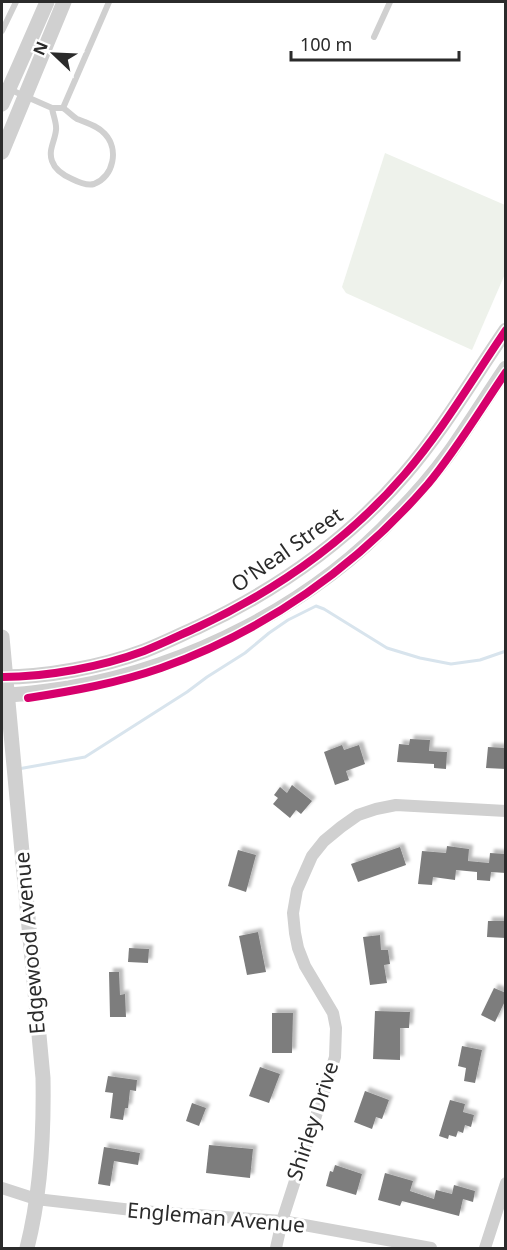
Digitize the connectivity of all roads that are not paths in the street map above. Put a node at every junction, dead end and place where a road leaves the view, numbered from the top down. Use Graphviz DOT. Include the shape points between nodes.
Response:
graph roads {
  1 [pos="16,2"];
  2 [pos="47,2"];
  3 [pos="64,2"];
  4 [pos="109,2"];
  5 [pos="390,2"];
  6 [pos="2,31"];
  7 [pos="374,37"];
  8 [pos="5,88"];
  9 [pos="24,96"];
  10 [pos="2,104"];
  11 [pos="52,108"];
  12 [pos="63,108"];
  13 [pos="2,152"];
  14 [pos="506,330"];
  15 [pos="506,368"];
  16 [pos="2,637"];
  17 [pos="4,677"];
  18 [pos="5,695"];
  19 [pos="506,811"];
  20 [pos="506,1183"];
  21 [pos="2,1188"];
  22 [pos="36,1199"];
  23 [pos="282,1221"];
  24 [pos="27,1248"];
  25 [pos="276,1248"];
  26 [pos="431,1248"];
  27 [pos="485,1248"];
  1 -- 6 [label="lane"];
  2 -- 8 [label="street" via="20,66"];
  3 -- 9 [label="street"];
  4 -- 12 [label="lane"];
  5 -- 7 [label="lane"];
  8 -- 9 [label="lane"];
  8 -- 10 [label="street"];
  9 -- 11 [label="lane"];
  9 -- 13 [label="street"];
  11 -- 12 [label="lane"];
  11 -- 12 [label="lane" via="57,128 50,148 51,160 67,177 92,185 111,166 111,142 104,132"];
  14 -- 17 [label="street, O'Neal Street" via="426,449 381,501 278,584 225,614 143,651 71,670"];
  15 -- 18 [label="street, O'Neal Street" via="449,453 402,509 366,544 301,595 183,657 92,684"];
  16 -- 17 [label="street, Edgewood Avenue"];
  17 -- 18 [label="street, Edgewood Avenue"];
  18 -- 22 [label="street, Edgewood Avenue" via="43,1078"];
  19 -- 23 [label="street, Shirley Drive" via="396,805 376,809 341,827 312,856 297,890 295,933 305,966 333,1012 335,1057"];
  20 -- 27 [label="street"];
  21 -- 22 [label="street, Engleman Avenue"];
  22 -- 23 [label="street, Engleman Avenue"];
  22 -- 24 [label="street, Edgewood Avenue"];
  23 -- 25 [label="street, Shirley Drive"];
  23 -- 26 [label="street, Engleman Avenue"];
}
